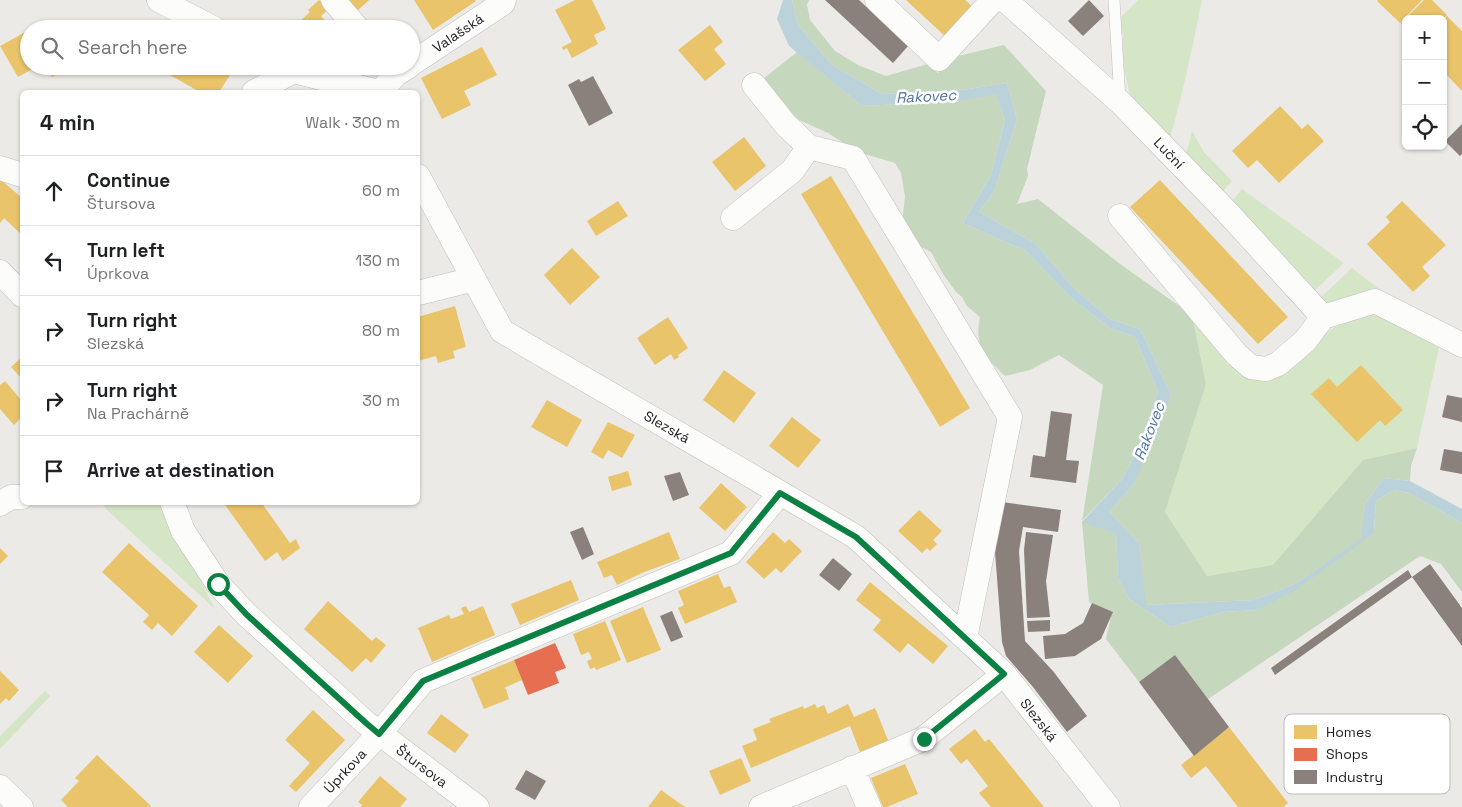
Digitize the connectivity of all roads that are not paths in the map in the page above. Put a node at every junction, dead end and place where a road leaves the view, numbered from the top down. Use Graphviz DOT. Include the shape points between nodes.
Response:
graph roads {
  1 [pos="159,0"];
  2 [pos="333,0"];
  3 [pos="504,0"];
  4 [pos="877,0"];
  5 [pos="993,0"];
  6 [pos="1005,0"];
  7 [pos="1114,0"];
  8 [pos="198,20"];
  9 [pos="350,20"];
  10 [pos="420,56"];
  11 [pos="280,75"];
  12 [pos="312,75"];
  13 [pos="395,75"];
  14 [pos="754,86"];
  15 [pos="257,90"];
  16 [pos="371,90"];
  17 [pos="381,90"];
  18 [pos="1120,102"];
  19 [pos="809,147"];
  20 [pos="0,168"];
  21 [pos="20,174"];
  22 [pos="420,180"];
  23 [pos="1120,216"];
  24 [pos="732,218"];
  25 [pos="0,272"];
  26 [pos="474,279"];
  27 [pos="20,292"];
  28 [pos="420,292"];
  29 [pos="1323,317"];
  30 [pos="1462,346"];
  31 [pos="780,493"];
  32 [pos="20,497"];
  33 [pos="0,504"];
  34 [pos="173,505"];
  35 [pos="965,638"];
  36 [pos="1004,674"];
  37 [pos="379,734"];
  38 [pos="852,768"];
  39 [pos="0,788"];
  40 [pos="22,807"];
  41 [pos="311,807"];
  42 [pos="477,807"];
  43 [pos="761,807"];
  44 [pos="869,807"];
  45 [pos="1108,807"];
  1 -- 8 [label="street"];
  2 -- 9 [label="street"];
  3 -- 10 [label="street, Valašská"];
  4 -- 5 [label="street" via="939,59"];
  6 -- 18 [label="street, Luční"];
  7 -- 18 [label="lane"];
  11 -- 15 [label="street"];
  12 -- 16 [label="street"];
  13 -- 17 [label="street, Valašská"];
  14 -- 19 [label="street"];
  18 -- 29 [label="street, Luční"];
  19 -- 24 [label="street" via="792,171"];
  19 -- 35 [label="street" via="853,158 1010,417"];
  20 -- 21 [label="street"];
  22 -- 26 [label="street, Slezská"];
  23 -- 29 [label="street" via="1237,356 1251,367 1266,369 1278,364 1306,341"];
  25 -- 27 [label="street"];
  26 -- 28 [label="street"];
  26 -- 31 [label="street, Slezská" via="502,331"];
  29 -- 30 [label="street" via="1375,301"];
  31 -- 35 [label="street, Slezská" via="856,537"];
  31 -- 37 [label="street, Úprkova" via="731,553 423,681"];
  32 -- 33 [label="street" via="11,497"];
  34 -- 37 [label="street, Štursova" via="183,531 218,584 247,615"];
  35 -- 36 [label="street, Slezská"];
  36 -- 38 [label="street" via="924,739"];
  36 -- 45 [label="street, Slezská"];
  37 -- 41 [label="street, Úprkova"];
  37 -- 42 [label="street, Štursova"];
  38 -- 43 [label="street"];
  38 -- 44 [label="street"];
  39 -- 40 [label="street"];
}
